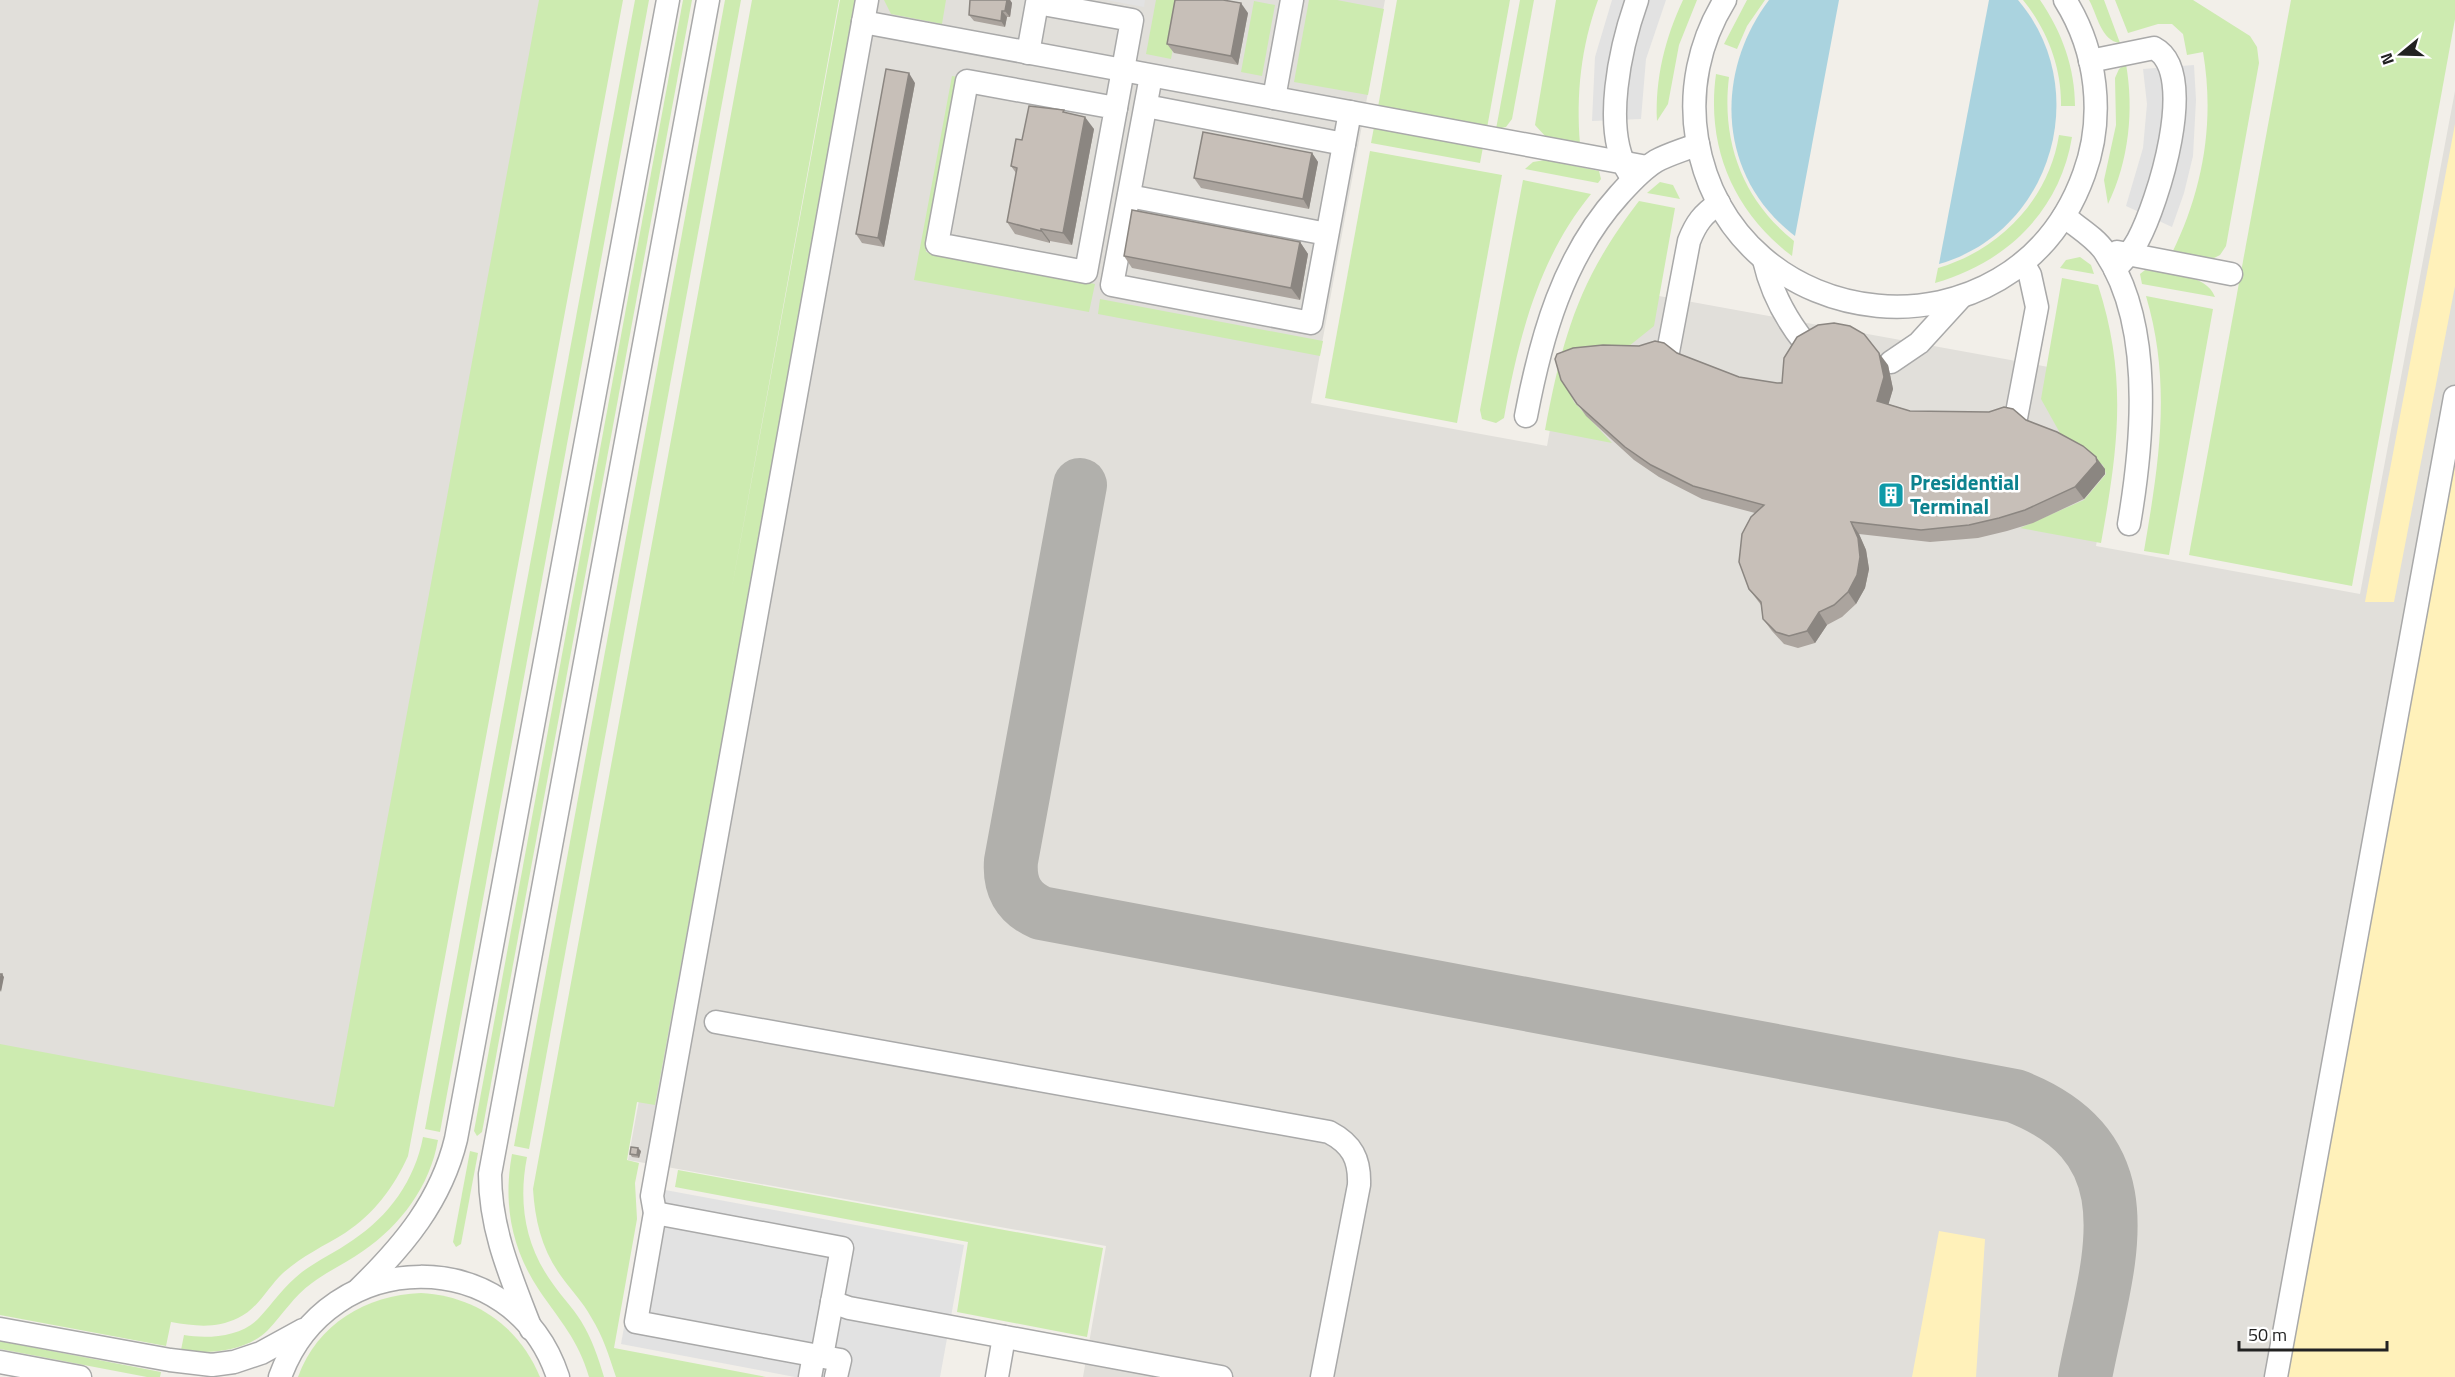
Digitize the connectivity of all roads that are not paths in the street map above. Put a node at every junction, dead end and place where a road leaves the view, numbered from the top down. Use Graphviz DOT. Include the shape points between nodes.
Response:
graph roads {
  1 [pos="668,0"];
  2 [pos="708,0"];
  3 [pos="867,0"];
  4 [pos="1292,0"];
  5 [pos="1637,0"];
  6 [pos="1725,0"];
  7 [pos="2065,0"];
  8 [pos="863,22"];
  9 [pos="1028,53"];
  10 [pos="2090,61"];
  11 [pos="1123,70"];
  12 [pos="1151,76"];
  13 [pos="1274,98"];
  14 [pos="1146,106"];
  15 [pos="1116,108"];
  16 [pos="1350,112"];
  17 [pos="1344,144"];
  18 [pos="1698,144"];
  19 [pos="1634,170"];
  20 [pos="1129,196"];
  21 [pos="1719,203"];
  22 [pos="2064,216"];
  23 [pos="1327,234"];
  24 [pos="2116,257"];
  25 [pos="1764,260"];
  26 [pos="2023,263"];
  27 [pos="2231,274"];
  28 [pos="1962,297"];
  29 [pos="1805,343"];
  30 [pos="1668,352"];
  31 [pos="1891,362"];
  32 [pos="2455,397"];
  33 [pos="1526,416"];
  34 [pos="2016,418"];
  35 [pos="2128,524"];
  36 [pos="716,1022"];
  37 [pos="655,1213"];
  38 [pos="359,1288"];
  39 [pos="832,1302"];
  40 [pos="309,1326"];
  41 [pos="0,1329"];
  42 [pos="531,1329"];
  43 [pos="1004,1337"];
  44 [pos="0,1362"];
  45 [pos="824,1365"];
  46 [pos="558,1375"];
  47 [pos="75,1377"];
  48 [pos="280,1377"];
  49 [pos="997,1377"];
  50 [pos="1221,1377"];
  51 [pos="1322,1377"];
  52 [pos="2276,1377"];
  1 -- 38 [label="street" via="456,1139 433,1202 390,1259"];
  2 -- 42 [label="street" via="490,1174 497,1239"];
  3 -- 8 [label="street"];
  4 -- 13 [label="street"];
  5 -- 19 [label="street" via="1618,85 1617,130"];
  6 -- 18 [label="street" via="1697,69 1694,111"];
  7 -- 10 [label="street" via="2077,21"];
  8 -- 9 [label="street"];
  8 -- 37 [label="street" via="652,1197"];
  9 -- 11 [label="street"];
  9 -- 11 [label="street" via="1037,3 1069,8 1132,20"];
  10 -- 22 [label="street" via="2096,103 2092,145 2080,185"];
  10 -- 24 [label="street" via="2148,47 2160,51 2169,65 2172,105 2166,164 2154,203"];
  11 -- 12 [label="street"];
  11 -- 15 [label="street"];
  12 -- 13 [label="street"];
  12 -- 14 [label="street"];
  13 -- 16 [label="street"];
  14 -- 17 [label="street"];
  14 -- 20 [label="street"];
  15 -- 15 [label="street" via="1086,272 937,244 968,81"];
  16 -- 17 [label="street"];
  16 -- 19 [label="street"];
  17 -- 23 [label="street"];
  18 -- 19 [label="street"];
  18 -- 21 [label="street" via="1705,173"];
  19 -- 33 [label="street" via="1587,237 1568,273 1540,346"];
  20 -- 23 [label="street"];
  20 -- 23 [label="street" via="1112,285 1147,292 1311,323"];
  21 -- 25 [label="street" via="1735,229"];
  21 -- 30 [label="street" via="1695,224 1689,241"];
  22 -- 24 [label="street"];
  22 -- 26 [label="street"];
  24 -- 27 [label="street"];
  24 -- 35 [label="street" via="2140,377 2141,433"];
  25 -- 28 [label="street" via="1799,284 1858,305 1900,309"];
  25 -- 29 [label="street" via="1784,312"];
  26 -- 28 [label="street"];
  26 -- 34 [label="street" via="2030,275 2037,307"];
  28 -- 31 [label="street" via="1919,343"];
  32 -- 52 [label="street"];
  36 -- 51 [label="street" via="1329,1132 1344,1140 1360,1167 1359,1185"];
  37 -- 39 [label="street" via="842,1248"];
  37 -- 45 [label="street" via="636,1322"];
  38 -- 40 [label="street"];
  38 -- 42 [label="street" via="405,1276 452,1280 496,1298"];
  39 -- 43 [label="street"];
  39 -- 45 [label="street"];
  40 -- 41 [label="street" via="261,1353 213,1365"];
  40 -- 48 [label="street"];
  42 -- 46 [label="street"];
  43 -- 49 [label="street"];
  43 -- 50 [label="street"];
  44 -- 47 [label="street"];
}
